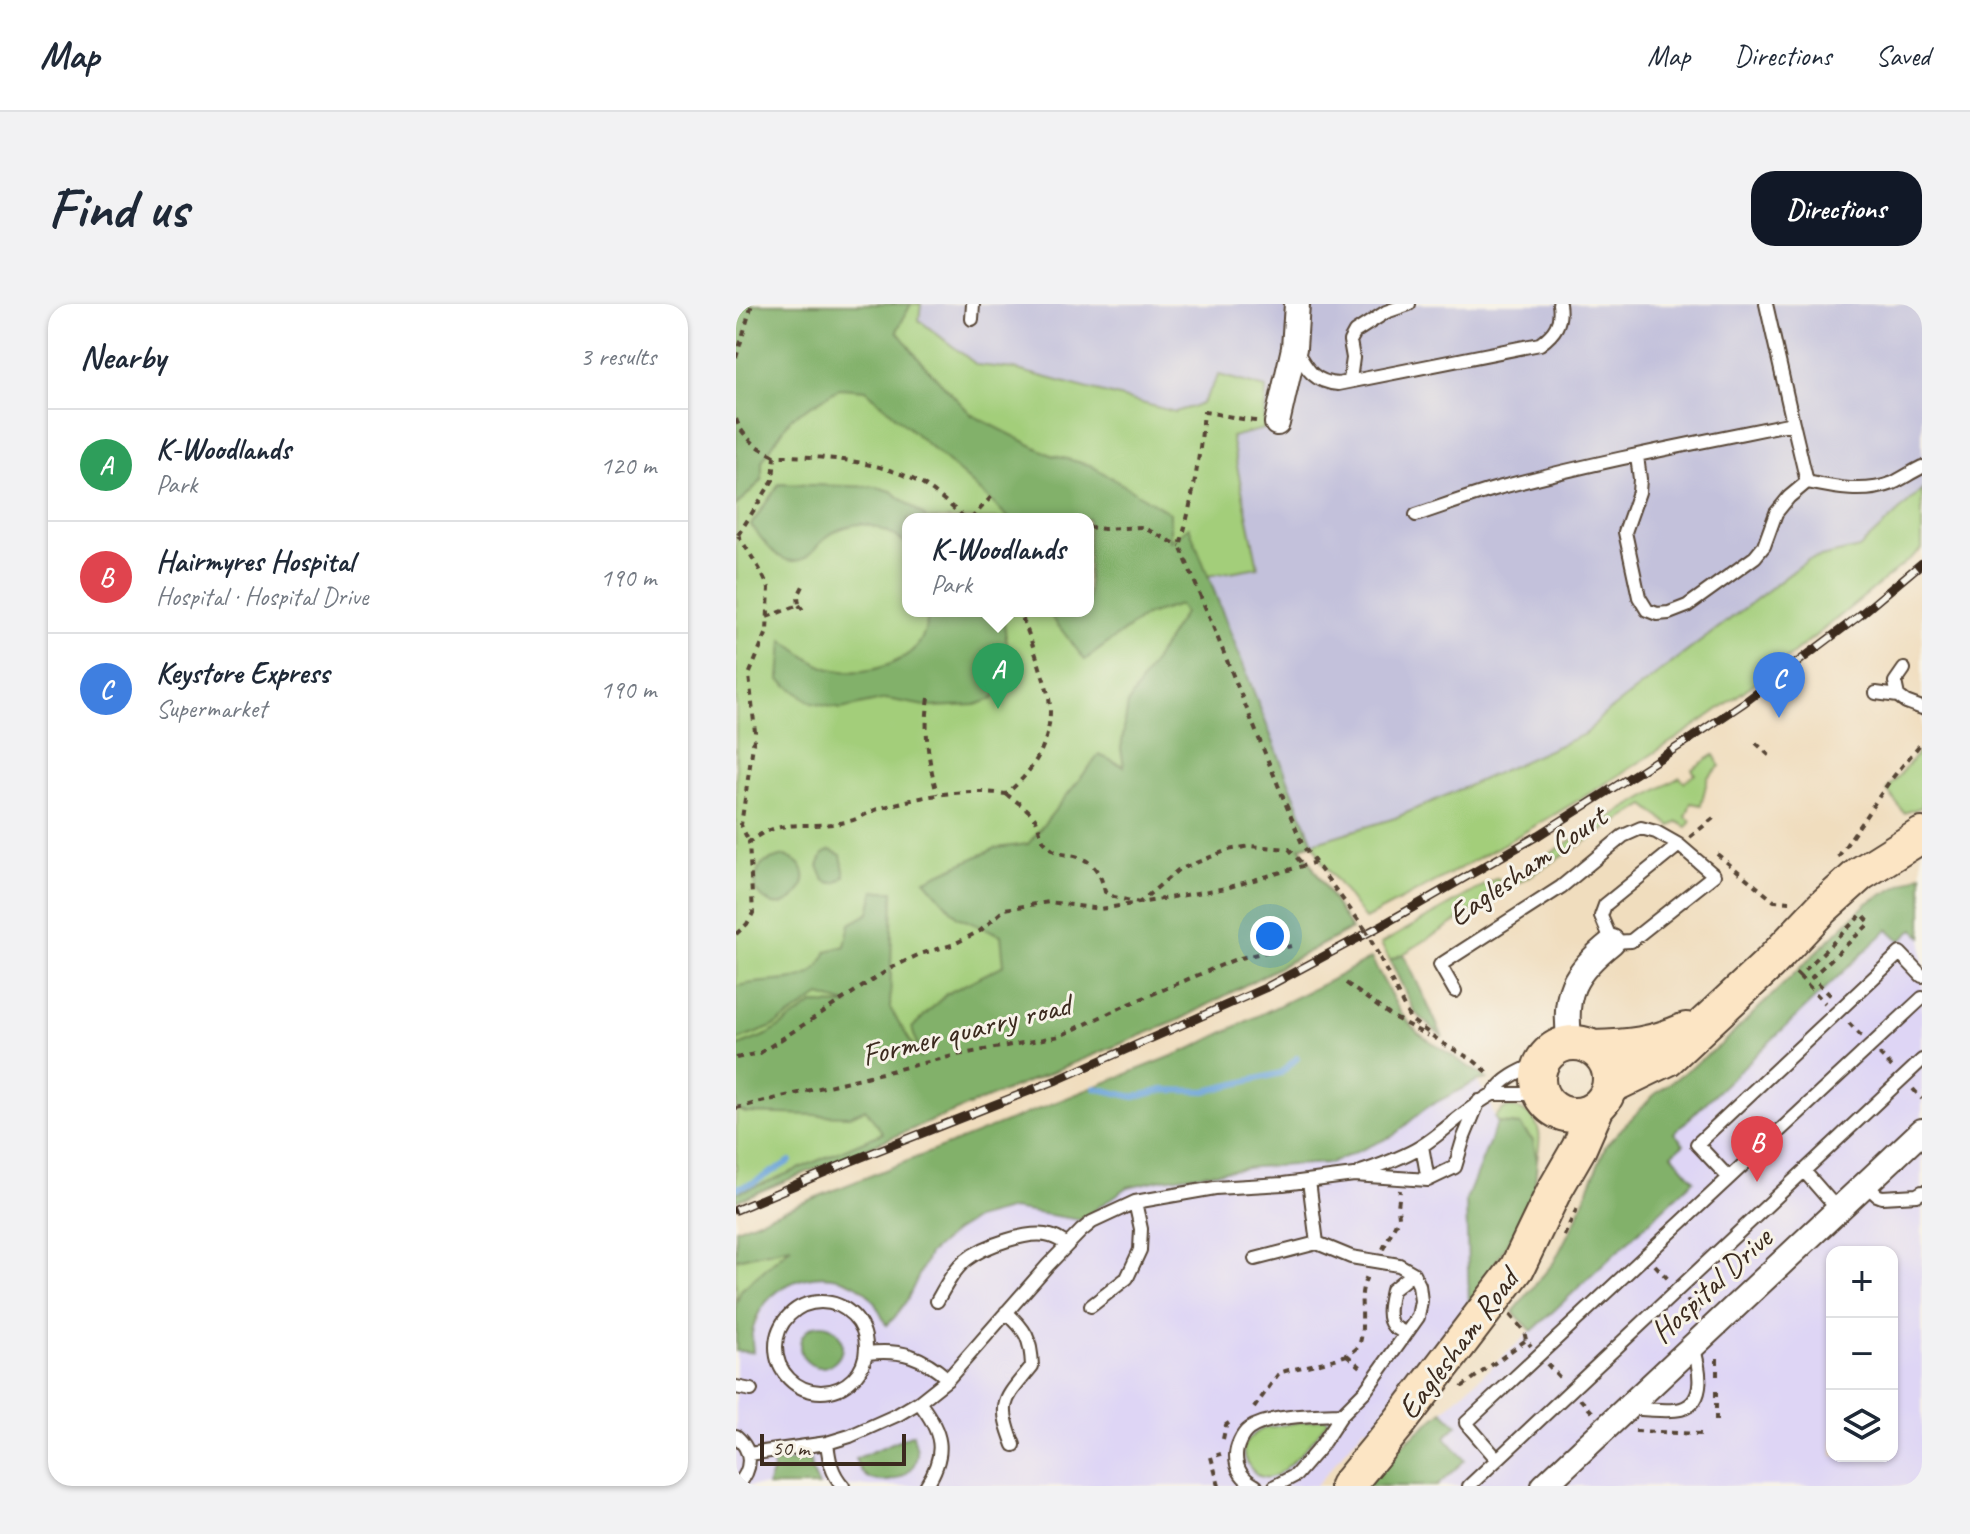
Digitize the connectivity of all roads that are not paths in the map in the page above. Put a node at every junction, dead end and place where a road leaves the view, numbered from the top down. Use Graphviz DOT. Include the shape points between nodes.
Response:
graph roads {
  1 [pos="973,304"];
  2 [pos="1297,304"];
  3 [pos="1409,304"];
  4 [pos="1559,304"];
  5 [pos="1766,304"];
  6 [pos="1389,308"];
  7 [pos="972,319"];
  8 [pos="1294,348"];
  9 [pos="1350,380"];
  10 [pos="1277,423"];
  11 [pos="1793,423"];
  12 [pos="1637,456"];
  13 [pos="1922,467"];
  14 [pos="1807,482"];
  15 [pos="1416,515"];
  16 [pos="1904,669"];
  17 [pos="1876,693"];
  18 [pos="1898,696"];
  19 [pos="1922,708"];
  20 [pos="1921,837"];
  21 [pos="1679,845"];
  22 [pos="1612,942"];
  23 [pos="1922,976"];
  24 [pos="1455,991"];
  25 [pos="1922,998"];
  26 [pos="1712,1018"];
  27 [pos="1922,1060"];
  28 [pos="1560,1071"];
  29 [pos="1493,1094"];
  30 [pos="1603,1097"];
  31 [pos="1479,1101"];
  32 [pos="1921,1134"];
  33 [pos="1422,1146"];
  34 [pos="1804,1171"];
  35 [pos="1354,1175"];
  36 [pos="1729,1178"];
  37 [pos="1428,1180"];
  38 [pos="1309,1181"];
  39 [pos="1865,1184"];
  40 [pos="1922,1192"];
  41 [pos="1566,1198"];
  42 [pos="1135,1202"];
  43 [pos="1838,1210"];
  44 [pos="1317,1243"];
  45 [pos="1067,1244"];
  46 [pos="1255,1259"];
  47 [pos="1413,1273"];
  48 [pos="937,1301"];
  49 [pos="1091,1306"];
  50 [pos="1006,1312"];
  51 [pos="1406,1334"];
  52 [pos="1693,1346"];
  53 [pos="867,1353"];
  54 [pos="948,1379"];
  55 [pos="736,1387"];
  56 [pos="751,1390"];
  57 [pos="919,1402"];
  58 [pos="1627,1408"];
  59 [pos="1342,1414"];
  60 [pos="736,1436"];
  61 [pos="827,1443"];
  62 [pos="1014,1445"];
  63 [pos="749,1454"];
  64 [pos="1497,1459"];
  65 [pos="737,1486"];
  66 [pos="843,1486"];
  67 [pos="926,1486"];
  68 [pos="1256,1486"];
  69 [pos="1275,1486"];
  70 [pos="1347,1486"];
  71 [pos="1469,1486"];
  72 [pos="1544,1486"];
  1 -- 7 [label="lane"];
  2 -- 8 [label="street"];
  3 -- 6 [label="lane"];
  4 -- 9 [label="lane" via="1558,326 1540,344"];
  5 -- 11 [label="lane"];
  6 -- 9 [label="lane" via="1350,341"];
  8 -- 9 [label="lane" via="1307,371 1326,383"];
  8 -- 10 [label="street"];
  11 -- 12 [label="lane"];
  11 -- 14 [label="lane"];
  12 -- 14 [label="lane" via="1639,492 1625,532 1639,597 1657,614 1687,606 1755,557 1776,513"];
  12 -- 15 [label="lane" via="1497,489"];
  13 -- 14 [label="lane" via="1871,488"];
  16 -- 18 [label="lane" via="1895,682"];
  17 -- 18 [label="lane"];
  18 -- 19 [label="lane"];
  20 -- 26 [label="main road" via="1860,874"];
  21 -- 22 [label="lane" via="1605,905 1601,916"];
  21 -- 22 [label="lane, Eaglesham Court" via="1714,875 1631,941"];
  21 -- 24 [label="lane, Eaglesham Court" via="1641,828 1623,836 1561,887 1440,965"];
  22 -- 28 [label="street, Eaglesham Court" via="1576,977 1567,1002"];
  23 -- 36 [label="lane" via="1900,953 1832,1007 1697,1144"];
  25 -- 36 [label="lane"];
  26 -- 28 [label="main road" via="1663,1040"];
  26 -- 30 [label="main road" via="1667,1059"];
  27 -- 34 [label="lane"];
  28 -- 29 [label="lane"];
  28 -- 29 [label="lane" via="1525,1069"];
  28 -- 30 [label="main road" via="1565,1114 1587,1113"];
  28 -- 30 [label="main road" via="1601,1055 1610,1075"];
  28 -- 41 [label="main road, Eaglesham Road"];
  29 -- 31 [label="lane"];
  30 -- 41 [label="main road, Eaglesham Road" via="1579,1148"];
  31 -- 33 [label="lane"];
  31 -- 37 [label="lane" via="1455,1167"];
  32 -- 39 [label="street, Hospital Drive"];
  33 -- 35 [label="lane"];
  33 -- 37 [label="lane"];
  34 -- 43 [label="lane"];
  34 -- 64 [label="lane"];
  35 -- 37 [label="lane"];
  35 -- 38 [label="lane"];
  36 -- 64 [label="lane" via="1466,1423"];
  38 -- 42 [label="lane" via="1215,1188"];
  38 -- 44 [label="lane"];
  39 -- 40 [label="lane" via="1882,1197"];
  39 -- 43 [label="street, Hospital Drive"];
  41 -- 70 [label="main road, Eaglesham Road"];
  42 -- 45 [label="lane" via="1092,1222"];
  42 -- 49 [label="lane" via="1140,1250 1127,1278"];
  43 -- 52 [label="street, Hospital Drive"];
  44 -- 46 [label="lane"];
  44 -- 47 [label="lane"];
  45 -- 48 [label="lane" via="1049,1235 1021,1236 986,1248 967,1259"];
  45 -- 50 [label="lane"];
  47 -- 51 [label="lane" via="1421,1301"];
  47 -- 51 [label="lane" via="1392,1290 1389,1305 1393,1325"];
  50 -- 54 [label="lane"];
  50 -- 62 [label="lane" via="1023,1328 1032,1347 1032,1366 1006,1398 1004,1419"];
  51 -- 59 [label="lane"];
  52 -- 58 [label="street, Hospital Drive"];
  52 -- 58 [label="lane" via="1698,1364 1695,1400 1683,1409"];
  53 -- 53 [label="lane" via="850,1383 834,1392 816,1393 785,1376 776,1342 781,1325 793,1312 809,1303 827,1302 844,1307 857,1319 866,1335"];
  53 -- 54 [label="lane" via="912,1355"];
  54 -- 57 [label="lane"];
  55 -- 56 [label="lane"];
  57 -- 61 [label="lane"];
  57 -- 67 [label="lane" via="940,1437 936,1471"];
  58 -- 72 [label="street, Hospital Drive"];
  59 -- 68 [label="lane" via="1283,1418 1248,1429 1236,1457 1240,1472"];
  59 -- 69 [label="lane" via="1296,1475"];
  60 -- 63 [label="lane"];
  61 -- 63 [label="lane"];
  61 -- 66 [label="lane" via="830,1464"];
  63 -- 65 [label="lane" via="746,1477"];
  64 -- 71 [label="lane"];
}
